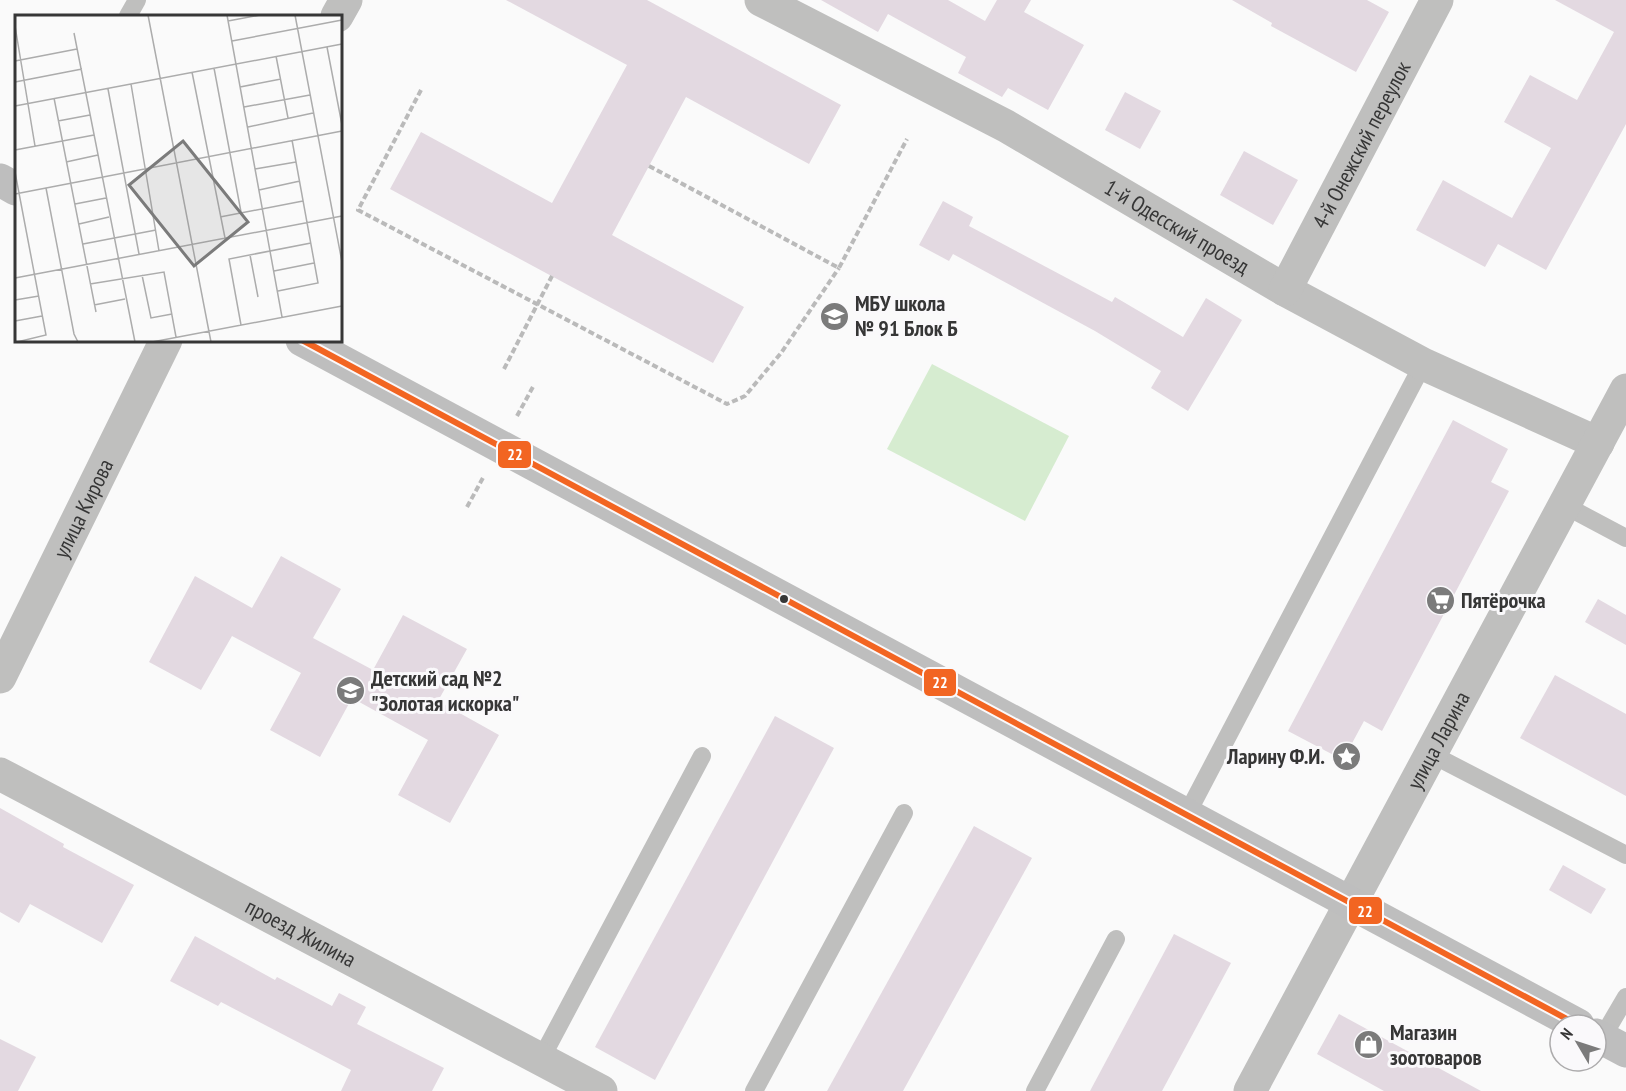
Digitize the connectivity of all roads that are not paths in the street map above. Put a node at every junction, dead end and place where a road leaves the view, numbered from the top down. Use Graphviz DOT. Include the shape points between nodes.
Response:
graph roads {
  1 [pos="137,0"];
  2 [pos="346,0"];
  3 [pos="761,0"];
  4 [pos="1437,0"];
  5 [pos="129,15"];
  6 [pos="338,15"];
  7 [pos="0,180"];
  8 [pos="15,188"];
  9 [pos="1285,290"];
  10 [pos="165,342"];
  11 [pos="306,342"];
  12 [pos="1423,364"];
  13 [pos="1626,390"];
  14 [pos="1598,443"];
  15 [pos="1564,505"];
  16 [pos="1626,538"];
  17 [pos="0,677"];
  18 [pos="1431,754"];
  19 [pos="702,756"];
  20 [pos="0,774"];
  21 [pos="904,813"];
  22 [pos="1187,814"];
  23 [pos="1626,855"];
  24 [pos="1351,902"];
  25 [pos="1116,939"];
  26 [pos="1626,997"];
  27 [pos="1557,1013"];
  28 [pos="1608,1026"];
  29 [pos="541,1059"];
  30 [pos="602,1091"];
  31 [pos="754,1091"];
  32 [pos="1035,1091"];
  33 [pos="1250,1091"];
  1 -- 5 [label="lane"];
  2 -- 6 [label="street"];
  3 -- 9 [label="street, 1-й Одесский проезд" via="1006,126"];
  4 -- 9 [label="street, 4-й Онежский переулок"];
  7 -- 8 [label="main road"];
  9 -- 12 [label="street, 1-й Одесский проезд"];
  10 -- 17 [label="street, улица Кирова"];
  11 -- 22 [label="main road"];
  12 -- 14 [label="street, 1-й Одесский проезд"];
  12 -- 22 [label="lane"];
  13 -- 14 [label="street, улица Ларина"];
  14 -- 15 [label="street, улица Ларина"];
  15 -- 16 [label="lane"];
  15 -- 18 [label="street, улица Ларина"];
  18 -- 23 [label="lane"];
  18 -- 24 [label="street, улица Ларина"];
  19 -- 29 [label="lane"];
  20 -- 29 [label="street, проезд Жилина"];
  21 -- 31 [label="lane"];
  22 -- 24 [label="main road"];
  24 -- 27 [label="main road"];
  24 -- 33 [label="street, улица Ларина"];
  25 -- 32 [label="lane"];
  26 -- 28 [label="lane"];
  29 -- 30 [label="street, проезд Жилина"];
}
